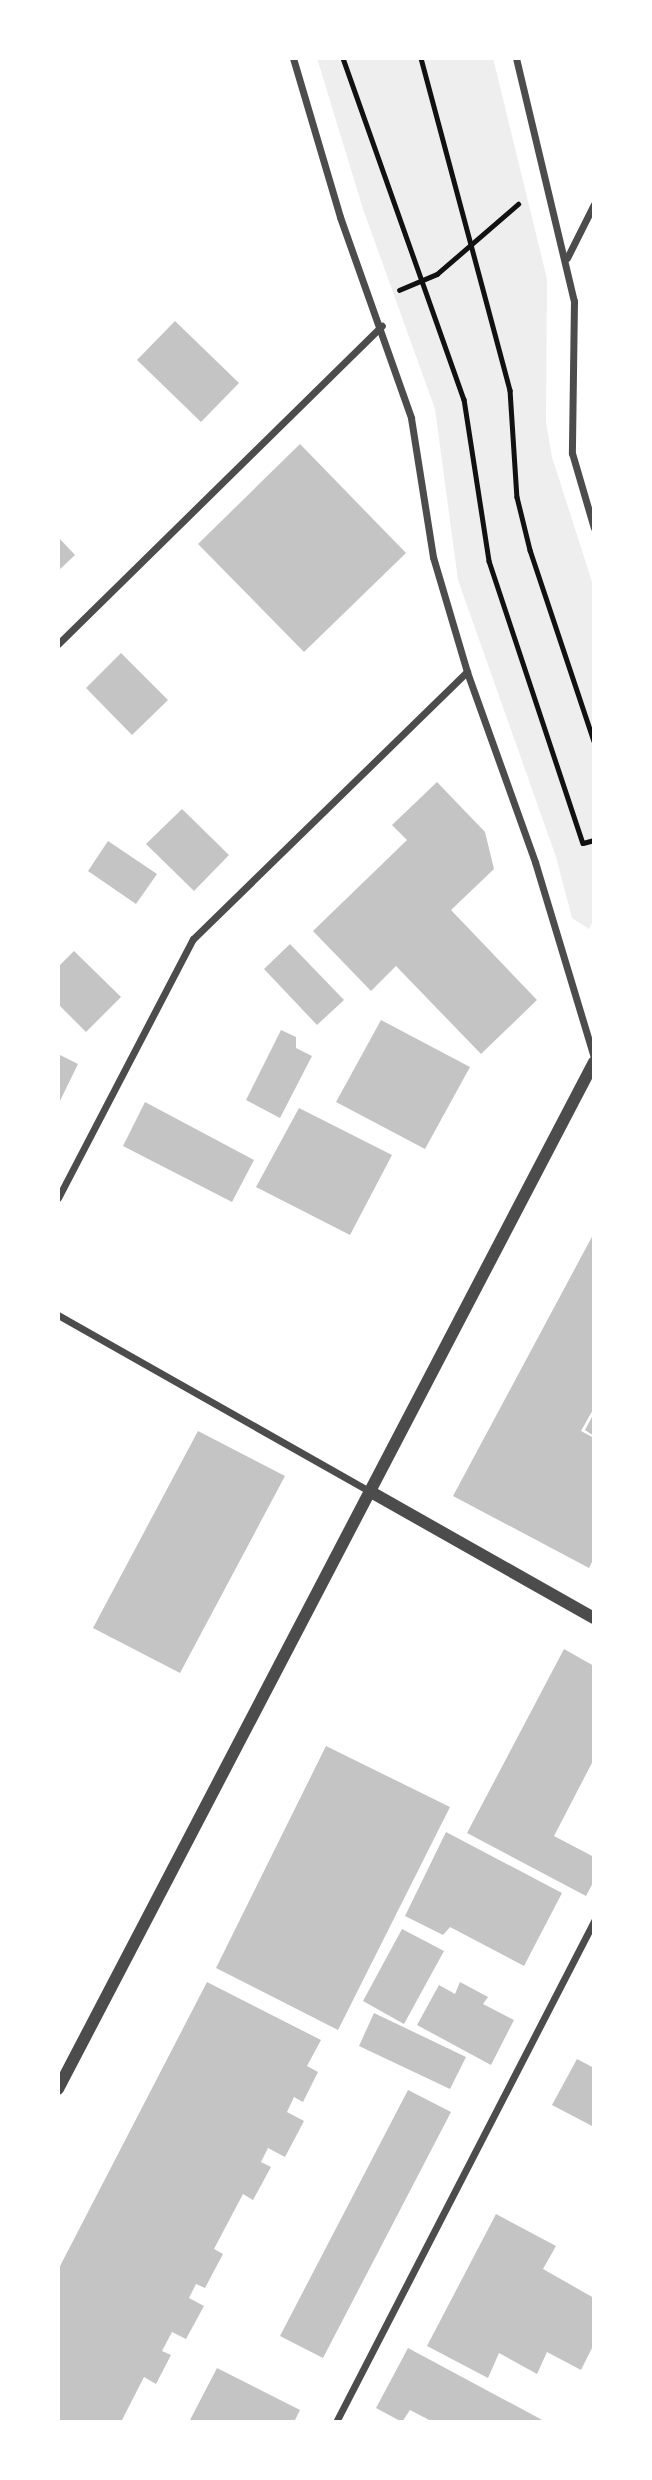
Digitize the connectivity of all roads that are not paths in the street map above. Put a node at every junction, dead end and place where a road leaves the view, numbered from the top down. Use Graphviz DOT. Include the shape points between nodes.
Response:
graph roads {
  1 [pos="293,58"];
  2 [pos="516,58"];
  3 [pos="594,204"];
  4 [pos="567,258"];
  5 [pos="382,326"];
  6 [pos="594,528"];
  7 [pos="58,645"];
  8 [pos="467,672"];
  9 [pos="594,1060"];
  10 [pos="58,1198"];
  11 [pos="58,1315"];
  12 [pos="371,1492"];
  13 [pos="594,1618"];
  14 [pos="594,1921"];
  15 [pos="58,2089"];
  16 [pos="336,2422"];
  1 -- 5 [label="street" via="340,217"];
  2 -- 4 [label="street"];
  3 -- 4 [label="street"];
  4 -- 6 [label="street" via="575,301 572,453"];
  5 -- 7 [label="street"];
  5 -- 8 [label="street" via="411,418 433,557"];
  8 -- 9 [label="street" via="535,862"];
  8 -- 10 [label="street" via="193,939"];
  9 -- 12 [label="street"];
  11 -- 12 [label="street"];
  12 -- 13 [label="street"];
  12 -- 15 [label="street"];
  14 -- 16 [label="street"];
}
